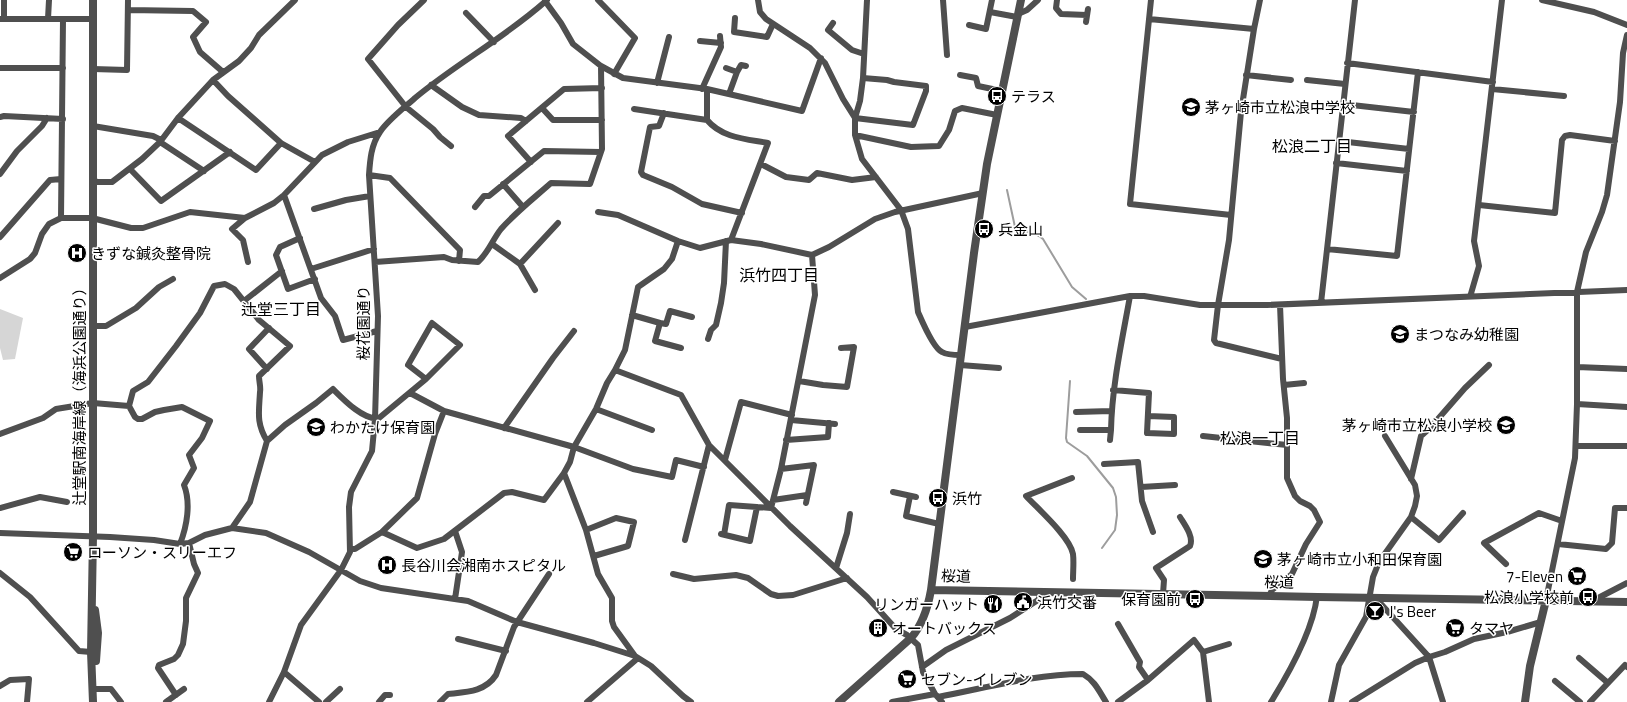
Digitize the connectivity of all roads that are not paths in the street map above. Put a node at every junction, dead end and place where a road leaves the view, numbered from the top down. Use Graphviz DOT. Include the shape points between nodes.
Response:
graph roads {
  1 [pos="4,0"];
  2 [pos="48,0"];
  3 [pos="94,0"];
  4 [pos="128,0"];
  5 [pos="294,0"];
  6 [pos="424,0"];
  7 [pos="598,0"];
  8 [pos="758,0"];
  9 [pos="867,0"];
  10 [pos="944,0"];
  11 [pos="992,0"];
  12 [pos="1021,0"];
  13 [pos="1038,0"];
  14 [pos="1057,0"];
  15 [pos="1151,0"];
  16 [pos="1260,0"];
  17 [pos="1354,0"];
  18 [pos="1502,0"];
  19 [pos="1542,0"];
  20 [pos="546,1"];
  21 [pos="128,10"];
  22 [pos="990,12"];
  23 [pos="466,13"];
  24 [pos="1018,15"];
  25 [pos="735,18"];
  26 [pos="2,19"];
  27 [pos="48,19"];
  28 [pos="63,19"];
  29 [pos="93,19"];
  30 [pos="1149,19"];
  31 [pos="1086,22"];
  32 [pos="833,23"];
  33 [pos="773,24"];
  34 [pos="1627,25"];
  35 [pos="969,26"];
  36 [pos="1254,28"];
  37 [pos="1627,35"];
  38 [pos="720,36"];
  39 [pos="669,37"];
  40 [pos="700,41"];
  41 [pos="494,42"];
  42 [pos="721,43"];
  43 [pos="864,54"];
  44 [pos="947,55"];
  45 [pos="821,58"];
  46 [pos="1347,63"];
  47 [pos="602,66"];
  48 [pos="746,66"];
  49 [pos="0,68"];
  50 [pos="63,68"];
  51 [pos="726,68"];
  52 [pos="93,69"];
  53 [pos="223,72"];
  54 [pos="737,72"];
  55 [pos="1418,72"];
  56 [pos="1624,72"];
  57 [pos="614,74"];
  58 [pos="960,75"];
  59 [pos="1246,75"];
  60 [pos="863,78"];
  61 [pos="213,80"];
  62 [pos="1291,80"];
  63 [pos="1307,80"];
  64 [pos="1493,82"];
  65 [pos="657,83"];
  66 [pos="1345,84"];
  67 [pos="432,85"];
  68 [pos="602,88"];
  69 [pos="705,89"];
  70 [pos="1492,89"];
  71 [pos="1002,90"];
  72 [pos="729,94"];
  73 [pos="1564,96"];
  74 [pos="1343,104"];
  75 [pos="406,106"];
  76 [pos="542,108"];
  77 [pos="634,109"];
  78 [pos="1414,112"];
  79 [pos="664,113"];
  80 [pos="997,115"];
  81 [pos="0,117"];
  82 [pos="47,118"];
  83 [pos="178,118"];
  84 [pos="855,118"];
  85 [pos="63,119"];
  86 [pos="602,120"];
  87 [pos="707,120"];
  88 [pos="526,121"];
  89 [pos="93,126"];
  90 [pos="380,132"];
  91 [pos="855,135"];
  92 [pos="161,141"];
  93 [pos="1339,141"];
  94 [pos="1615,141"];
  95 [pos="281,143"];
  96 [pos="451,146"];
  97 [pos="1409,149"];
  98 [pos="230,152"];
  99 [pos="601,152"];
  100 [pos="315,162"];
  101 [pos="531,162"];
  102 [pos="1336,163"];
  103 [pos="760,164"];
  104 [pos="130,169"];
  105 [pos="204,171"];
  106 [pos="1407,171"];
  107 [pos="0,174"];
  108 [pos="369,175"];
  109 [pos="876,177"];
  110 [pos="61,179"];
  111 [pos="93,181"];
  112 [pos="503,184"];
  113 [pos="983,193"];
  114 [pos="284,195"];
  115 [pos="370,196"];
  116 [pos="1479,205"];
  117 [pos="476,207"];
  118 [pos="523,207"];
  119 [pos="314,210"];
  120 [pos="901,210"];
  121 [pos="598,212"];
  122 [pos="742,213"];
  123 [pos="1231,215"];
  124 [pos="61,218"];
  125 [pos="92,218"];
  126 [pos="245,218"];
  127 [pos="558,223"];
  128 [pos="0,237"];
  129 [pos="300,238"];
  130 [pos="678,241"];
  131 [pos="729,241"];
  132 [pos="492,244"];
  133 [pos="374,248"];
  134 [pos="1327,249"];
  135 [pos="812,255"];
  136 [pos="459,261"];
  137 [pos="248,262"];
  138 [pos="375,262"];
  139 [pos="520,264"];
  140 [pos="311,269"];
  141 [pos="282,271"];
  142 [pos="0,278"];
  143 [pos="315,279"];
  144 [pos="172,280"];
  145 [pos="535,290"];
  146 [pos="1627,290"];
  147 [pos="1577,292"];
  148 [pos="1130,296"];
  149 [pos="1470,297"];
  150 [pos="244,301"];
  151 [pos="1321,303"];
  152 [pos="1218,305"];
  153 [pos="1280,305"];
  154 [pos="632,315"];
  155 [pos="692,317"];
  156 [pos="660,323"];
  157 [pos="93,326"];
  158 [pos="965,327"];
  159 [pos="269,328"];
  160 [pos="378,331"];
  161 [pos="574,332"];
  162 [pos="708,339"];
  163 [pos="681,348"];
  164 [pos="840,348"];
  165 [pos="961,355"];
  166 [pos="1282,359"];
  167 [pos="1489,365"];
  168 [pos="960,366"];
  169 [pos="1577,367"];
  170 [pos="999,368"];
  171 [pos="267,369"];
  172 [pos="615,370"];
  173 [pos="1627,370"];
  174 [pos="426,379"];
  175 [pos="799,381"];
  176 [pos="1304,383"];
  177 [pos="1149,385"];
  178 [pos="1284,385"];
  179 [pos="1113,390"];
  180 [pos="1149,393"];
  181 [pos="410,394"];
  182 [pos="93,403"];
  183 [pos="1577,404"];
  184 [pos="129,406"];
  185 [pos="1627,407"];
  186 [pos="596,409"];
  187 [pos="1111,411"];
  188 [pos="444,412"];
  189 [pos="1076,412"];
  190 [pos="1148,416"];
  191 [pos="792,418"];
  192 [pos="375,419"];
  193 [pos="650,427"];
  194 [pos="504,428"];
  195 [pos="1080,430"];
  196 [pos="1110,430"];
  197 [pos="0,434"];
  198 [pos="1203,436"];
  199 [pos="1385,436"];
  200 [pos="786,440"];
  201 [pos="1110,440"];
  202 [pos="267,441"];
  203 [pos="709,445"];
  204 [pos="1287,445"];
  205 [pos="1576,446"];
  206 [pos="1627,446"];
  207 [pos="574,447"];
  208 [pos="725,460"];
  209 [pos="1104,464"];
  210 [pos="704,466"];
  211 [pos="781,469"];
  212 [pos="564,473"];
  213 [pos="1072,478"];
  214 [pos="1411,479"];
  215 [pos="1175,485"];
  216 [pos="1141,487"];
  217 [pos="893,492"];
  218 [pos="807,496"];
  219 [pos="773,500"];
  220 [pos="67,502"];
  221 [pos="806,503"];
  222 [pos="757,507"];
  223 [pos="0,508"];
  224 [pos="771,508"];
  225 [pos="1627,508"];
  226 [pos="1463,513"];
  227 [pos="850,514"];
  228 [pos="1180,517"];
  229 [pos="1411,517"];
  230 [pos="1562,521"];
  231 [pos="939,524"];
  232 [pos="232,528"];
  233 [pos="586,530"];
  234 [pos="455,531"];
  235 [pos="382,532"];
  236 [pos="1154,532"];
  237 [pos="0,533"];
  238 [pos="93,536"];
  239 [pos="685,540"];
  240 [pos="189,543"];
  241 [pos="180,544"];
  242 [pos="1558,544"];
  243 [pos="351,549"];
  244 [pos="594,556"];
  245 [pos="1506,564"];
  246 [pos="836,568"];
  247 [pos="341,570"];
  248 [pos="1,574"];
  249 [pos="549,574"];
  250 [pos="673,574"];
  251 [pos="847,578"];
  252 [pos="1072,579"];
  253 [pos="1627,583"];
  254 [pos="931,590"];
  255 [pos="1042,592"];
  256 [pos="93,594"];
  257 [pos="1163,594"];
  258 [pos="1268,596"];
  259 [pos="1317,596"];
  260 [pos="1369,598"];
  261 [pos="1378,598"];
  262 [pos="455,599"];
  263 [pos="1546,600"];
  264 [pos="1599,602"];
  265 [pos="1627,602"];
  266 [pos="517,622"];
  267 [pos="1540,622"];
  268 [pos="1118,624"];
  269 [pos="911,638"];
  270 [pos="458,639"];
  271 [pos="1229,644"];
  272 [pos="506,651"];
  273 [pos="91,652"];
  274 [pos="1202,652"];
  275 [pos="637,657"];
  276 [pos="1429,657"];
  277 [pos="1580,658"];
  278 [pos="1627,666"];
  279 [pos="922,667"];
  280 [pos="284,672"];
  281 [pos="93,676"];
  282 [pos="1148,680"];
  283 [pos="1555,680"];
  284 [pos="1608,683"];
  285 [pos="0,686"];
  286 [pos="93,689"];
  287 [pos="184,689"];
  288 [pos="340,689"];
  289 [pos="176,695"];
  290 [pos="390,695"];
  291 [pos="936,696"];
  292 [pos="27,702"];
  293 [pos="93,702"];
  294 [pos="121,702"];
  295 [pos="166,702"];
  296 [pos="269,702"];
  297 [pos="319,702"];
  298 [pos="326,702"];
  299 [pos="379,702"];
  300 [pos="440,702"];
  301 [pos="587,702"];
  302 [pos="691,702"];
  303 [pos="840,702"];
  304 [pos="892,702"];
  305 [pos="942,702"];
  306 [pos="1106,702"];
  307 [pos="1118,702"];
  308 [pos="1209,702"];
  309 [pos="1271,702"];
  310 [pos="1331,702"];
  311 [pos="1352,702"];
  312 [pos="1443,702"];
  313 [pos="1525,702"];
  314 [pos="1580,702"];
  315 [pos="1590,702"];
  1 -- 26 [label="street"];
  2 -- 27 [label="street"];
  3 -- 29 [label="street, 辻堂駅南海岸線（海浜公園通り）"];
  4 -- 21 [label="street"];
  5 -- 53 [label="street" via="258,35 251,48 239,61"];
  6 -- 75 [label="street" via="368,59"];
  7 -- 57 [label="street" via="635,38"];
  8 -- 33 [label="street" via="760,12"];
  9 -- 43 [label="street"];
  10 -- 44 [label="street"];
  11 -- 22 [label="street"];
  12 -- 24 [label="street"];
  13 -- 24 [label="street"];
  14 -- 31 [label="street" via="1056,8 1061,14 1088,12"];
  15 -- 30 [label="street"];
  16 -- 36 [label="street"];
  17 -- 46 [label="street"];
  18 -- 64 [label="street"];
  19 -- 34 [label="street" via="1594,12"];
  20 -- 41 [label="street, 桜花園通り"];
  20 -- 47 [label="street" via="573,44"];
  21 -- 52 [label="street" via="128,70"];
  21 -- 53 [label="street" via="193,11 206,22 193,37 200,52"];
  22 -- 24 [label="street"];
  22 -- 35 [label="street" via="986,29"];
  23 -- 41 [label="street"];
  24 -- 71 [label="street"];
  25 -- 33 [label="street" via="734,32 767,37"];
  26 -- 27 [label="street"];
  27 -- 28 [label="street"];
  28 -- 29 [label="street"];
  28 -- 50 [label="street"];
  29 -- 52 [label="street, 辻堂駅南海岸線（海浜公園通り）"];
  30 -- 36 [label="street"];
  30 -- 123 [label="street" via="1130,204"];
  32 -- 43 [label="street" via="828,30 852,50"];
  33 -- 45 [label="street"];
  36 -- 59 [label="street"];
  37 -- 56 [label="street" via="1623,53"];
  38 -- 42 [label="street"];
  39 -- 65 [label="street"];
  40 -- 42 [label="street"];
  41 -- 67 [label="street, 桜花園通り"];
  42 -- 69 [label="street"];
  43 -- 60 [label="street"];
  45 -- 72 [label="street" via="802,111"];
  45 -- 84 [label="street"];
  46 -- 55 [label="street"];
  46 -- 66 [label="street"];
  47 -- 57 [label="street"];
  47 -- 68 [label="street"];
  48 -- 54 [label="street" via="741,65"];
  49 -- 50 [label="street"];
  50 -- 85 [label="street"];
  51 -- 54 [label="street"];
  52 -- 89 [label="street, 辻堂駅南海岸線（海浜公園通り）"];
  53 -- 61 [label="street"];
  54 -- 72 [label="street"];
  55 -- 64 [label="street"];
  55 -- 78 [label="street"];
  56 -- 94 [label="street"];
  57 -- 65 [label="street" via="628,79"];
  58 -- 71 [label="street" via="976,78 978,86"];
  59 -- 62 [label="street"];
  59 -- 123 [label="street"];
  60 -- 84 [label="street"];
  60 -- 84 [label="street" via="926,86 926,91 913,125"];
  61 -- 83 [label="street"];
  61 -- 95 [label="street"];
  63 -- 66 [label="street"];
  64 -- 70 [label="street"];
  65 -- 69 [label="street"];
  66 -- 74 [label="street"];
  67 -- 75 [label="street, 桜花園通り"];
  67 -- 88 [label="street" via="462,108 479,115 521,118"];
  68 -- 76 [label="street" via="564,89"];
  68 -- 86 [label="street"];
  69 -- 72 [label="street"];
  69 -- 87 [label="street"];
  70 -- 73 [label="street"];
  70 -- 116 [label="street"];
  71 -- 80 [label="street"];
  74 -- 78 [label="street"];
  74 -- 93 [label="street"];
  75 -- 90 [label="street, 桜花園通り"];
  75 -- 96 [label="street"];
  76 -- 86 [label="street" via="552,120"];
  76 -- 88 [label="street"];
  77 -- 79 [label="street"];
  78 -- 97 [label="street"];
  79 -- 87 [label="street"];
  79 -- 122 [label="street" via="659,126 650,127 641,172 643,175 672,186 702,204"];
  80 -- 91 [label="street" via="962,108 955,111 949,130 939,146 911,147"];
  80 -- 113 [label="street"];
  81 -- 82 [label="street"];
  82 -- 85 [label="street"];
  82 -- 107 [label="street"];
  83 -- 92 [label="street"];
  83 -- 98 [label="street"];
  84 -- 91 [label="street"];
  85 -- 110 [label="street"];
  86 -- 99 [label="street"];
  87 -- 103 [label="street" via="730,136 768,143"];
  88 -- 101 [label="street" via="508,136"];
  89 -- 92 [label="street" via="153,136"];
  89 -- 111 [label="street, 辻堂駅南海岸線（海浜公園通り）"];
  90 -- 100 [label="street" via="343,144 322,155"];
  90 -- 108 [label="street, 桜花園通り" via="370,153"];
  91 -- 109 [label="street" via="862,159"];
  92 -- 104 [label="street"];
  92 -- 105 [label="street"];
  93 -- 97 [label="street"];
  93 -- 102 [label="street"];
  94 -- 116 [label="street" via="1565,136 1562,140 1555,213"];
  94 -- 147 [label="street" via="1607,195 1584,261"];
  95 -- 98 [label="street" via="256,170"];
  95 -- 100 [label="street"];
  97 -- 106 [label="street"];
  98 -- 105 [label="street"];
  99 -- 101 [label="street" via="544,151"];
  99 -- 118 [label="street" via="590,184 551,184"];
  100 -- 114 [label="street"];
  101 -- 112 [label="street"];
  102 -- 106 [label="street"];
  102 -- 134 [label="street"];
  103 -- 109 [label="street" via="786,177 809,180 817,173 852,180"];
  103 -- 122 [label="street"];
  104 -- 105 [label="street" via="161,201"];
  104 -- 111 [label="street" via="112,182"];
  106 -- 134 [label="street" via="1397,256"];
  108 -- 115 [label="street, 桜花園通り"];
  108 -- 136 [label="street" via="390,178 460,250"];
  109 -- 120 [label="street"];
  110 -- 124 [label="street"];
  110 -- 128 [label="street" via="50,180"];
  111 -- 125 [label="street, 辻堂駅南海岸線（海浜公園通り）"];
  112 -- 117 [label="street" via="488,196 484,196"];
  112 -- 118 [label="street"];
  113 -- 120 [label="street"];
  113 -- 158 [label="street"];
  114 -- 126 [label="street"];
  114 -- 129 [label="street"];
  115 -- 119 [label="street"];
  115 -- 133 [label="street, 桜花園通り"];
  116 -- 149 [label="street" via="1474,241 1479,266"];
  118 -- 132 [label="street" via="510,219"];
  120 -- 135 [label="street" via="875,218"];
  120 -- 165 [label="street" via="910,237 918,312 938,350"];
  121 -- 130 [label="street" via="618,215"];
  122 -- 131 [label="street"];
  123 -- 152 [label="street"];
  124 -- 125 [label="street"];
  124 -- 142 [label="street" via="49,224 42,234 35,254 30,259"];
  125 -- 126 [label="street" via="131,228 142,228 190,212"];
  125 -- 157 [label="street, 辻堂駅南海岸線（海浜公園通り）"];
  126 -- 137 [label="street" via="232,229 243,240"];
  127 -- 139 [label="street"];
  129 -- 140 [label="street"];
  129 -- 141 [label="street" via="280,247 276,255"];
  130 -- 131 [label="street" via="700,248"];
  130 -- 154 [label="street" via="672,259 664,269 638,287"];
  131 -- 135 [label="street" via="761,244"];
  131 -- 162 [label="street" via="721,303 716,325"];
  132 -- 136 [label="street" via="478,262"];
  132 -- 139 [label="street"];
  133 -- 138 [label="street, 桜花園通り"];
  133 -- 140 [label="street"];
  134 -- 151 [label="street"];
  135 -- 175 [label="street" via="815,295"];
  136 -- 138 [label="street" via="444,257"];
  138 -- 160 [label="street, 桜花園通り"];
  139 -- 145 [label="street"];
  140 -- 143 [label="street"];
  141 -- 143 [label="street" via="288,289"];
  141 -- 150 [label="street"];
  143 -- 160 [label="street" via="321,298 335,316 343,340"];
  144 -- 157 [label="street" via="159,287 136,308 106,326"];
  146 -- 147 [label="street"];
  147 -- 149 [label="street"];
  147 -- 169 [label="street"];
  148 -- 152 [label="street"];
  148 -- 158 [label="street"];
  148 -- 179 [label="street"];
  149 -- 151 [label="street"];
  150 -- 159 [label="street"];
  150 -- 184 [label="street" via="234,289 225,284 214,286 200,313 176,346 148,382 133,391"];
  151 -- 153 [label="street"];
  152 -- 153 [label="street"];
  152 -- 166 [label="street" via="1214,340 1216,343"];
  153 -- 166 [label="street"];
  154 -- 156 [label="street"];
  154 -- 172 [label="street" via="625,350"];
  155 -- 156 [label="street" via="670,311 666,324"];
  156 -- 163 [label="street" via="655,341"];
  157 -- 182 [label="street, 辻堂駅南海岸線（海浜公園通り）"];
  158 -- 165 [label="street"];
  159 -- 171 [label="street" via="249,350"];
  159 -- 171 [label="street" via="290,346"];
  160 -- 192 [label="street, 桜花園通り"];
  161 -- 194 [label="street"];
  164 -- 175 [label="street" via="854,347 847,387"];
  165 -- 168 [label="street"];
  166 -- 178 [label="street"];
  167 -- 214 [label="street" via="1421,436"];
  168 -- 170 [label="street"];
  168 -- 231 [label="street"];
  169 -- 173 [label="street"];
  169 -- 183 [label="street"];
  171 -- 202 [label="street" via="259,376 261,391 258,410 259,423"];
  172 -- 186 [label="street"];
  172 -- 203 [label="street" via="681,395"];
  174 -- 174 [label="street" via="460,345 432,323 408,365"];
  174 -- 181 [label="street"];
  175 -- 191 [label="street"];
  176 -- 178 [label="street"];
  177 -- 180 [label="street"];
  178 -- 204 [label="street"];
  179 -- 180 [label="street"];
  179 -- 187 [label="street"];
  180 -- 190 [label="street"];
  181 -- 188 [label="street"];
  181 -- 192 [label="street"];
  182 -- 184 [label="street"];
  182 -- 197 [label="street" via="56,409 43,418"];
  182 -- 238 [label="street, 辻堂駅南海岸線（海浜公園通り）"];
  183 -- 185 [label="street"];
  183 -- 205 [label="street"];
  184 -- 241 [label="street" via="138,419 155,412 182,407 210,421 202,438 189,455 194,468 184,485 188,496 185,528"];
  186 -- 193 [label="street"];
  186 -- 207 [label="street"];
  187 -- 189 [label="street"];
  187 -- 196 [label="street"];
  188 -- 194 [label="street"];
  188 -- 235 [label="street" via="417,498"];
  190 -- 190 [label="street" via="1147,433 1174,434 1174,417"];
  191 -- 200 [label="street"];
  191 -- 200 [label="street" via="832,424 828,437"];
  191 -- 208 [label="street" via="741,402"];
  192 -- 202 [label="street" via="359,412 333,388"];
  192 -- 243 [label="street, 桜花園通り" via="372,451 349,499"];
  194 -- 207 [label="street"];
  195 -- 196 [label="street"];
  196 -- 201 [label="street"];
  198 -- 204 [label="street"];
  199 -- 214 [label="street"];
  200 -- 211 [label="street"];
  202 -- 232 [label="street" via="250,502"];
  203 -- 208 [label="street"];
  203 -- 210 [label="street"];
  204 -- 258 [label="street" via="1287,478 1291,489 1300,501 1314,510 1320,522 1292,574"];
  205 -- 206 [label="street"];
  205 -- 230 [label="street"];
  207 -- 210 [label="street" via="633,469 672,477 676,460"];
  207 -- 212 [label="street"];
  208 -- 224 [label="street"];
  209 -- 216 [label="street" via="1138,462"];
  210 -- 239 [label="street"];
  211 -- 218 [label="street" via="814,465"];
  211 -- 219 [label="street"];
  212 -- 233 [label="street"];
  212 -- 234 [label="street" via="544,500 512,492 504,493"];
  213 -- 252 [label="street" via="1026,496 1059,530 1070,546 1073,553"];
  214 -- 229 [label="street" via="1417,496"];
  215 -- 216 [label="street"];
  216 -- 236 [label="street" via="1142,501"];
  217 -- 231 [label="street" via="913,497 906,516"];
  218 -- 219 [label="street"];
  218 -- 221 [label="street"];
  219 -- 224 [label="street"];
  220 -- 223 [label="street" via="40,497"];
  222 -- 222 [label="street" via="729,505 722,535 750,541"];
  222 -- 224 [label="street"];
  224 -- 246 [label="street"];
  225 -- 242 [label="street" via="1615,508 1612,543 1606,549"];
  226 -- 229 [label="street" via="1439,540"];
  227 -- 246 [label="street"];
  228 -- 257 [label="street" via="1192,543 1156,568 1164,580"];
  229 -- 260 [label="street" via="1380,562"];
  230 -- 242 [label="street"];
  230 -- 245 [label="street" via="1539,513 1484,543"];
  231 -- 254 [label="street"];
  232 -- 240 [label="street" via="205,535"];
  232 -- 247 [label="street" via="266,534 309,552"];
  233 -- 244 [label="street"];
  233 -- 244 [label="street" via="616,518 634,522 628,546"];
  234 -- 235 [label="street" via="444,539 417,548"];
  234 -- 262 [label="street" via="462,552"];
  235 -- 243 [label="street"];
  237 -- 238 [label="street"];
  238 -- 241 [label="street"];
  238 -- 256 [label="street, 辻堂駅南海岸線（海浜公園通り）"];
  240 -- 241 [label="street"];
  240 -- 289 [label="street" via="198,573 186,598 183,644 174,659 159,665 158,668"];
  242 -- 263 [label="street"];
  243 -- 247 [label="street, 桜花園通り"];
  244 -- 275 [label="street" via="598,574 613,602 614,627"];
  246 -- 251 [label="street"];
  247 -- 262 [label="street" via="381,588"];
  247 -- 280 [label="street, 桜花園通り" via="301,625"];
  248 -- 273 [label="street" via="30,597 79,651"];
  249 -- 266 [label="street"];
  250 -- 251 [label="street" via="694,579 736,575 748,578 778,596 793,595"];
  251 -- 269 [label="street" via="896,629"];
  253 -- 264 [label="street" via="1600,597"];
  254 -- 255 [label="street, 桜道"];
  254 -- 269 [label="street" via="924,618"];
  255 -- 257 [label="street, 桜道"];
  255 -- 279 [label="street" via="1038,600 1010,618 946,650"];
  256 -- 273 [label="street, 辻堂駅南海岸線（海浜公園通り）"];
  256 -- 281 [label="street, 辻堂駅南海岸線（海浜公園通り）" via="98,632"];
  257 -- 258 [label="street, 桜道"];
  258 -- 259 [label="street, 桜道"];
  259 -- 260 [label="street, 桜道"];
  259 -- 309 [label="street" via="1296,659"];
  260 -- 261 [label="street, 桜道"];
  260 -- 310 [label="street" via="1366,616 1336,671"];
  261 -- 263 [label="street, 桜道"];
  261 -- 276 [label="street"];
  262 -- 266 [label="street" via="482,606"];
  263 -- 264 [label="street, 桜道"];
  263 -- 267 [label="street"];
  264 -- 265 [label="street, 桜道"];
  266 -- 272 [label="street"];
  266 -- 275 [label="street" via="594,642"];
  267 -- 276 [label="street" via="1474,640"];
  267 -- 313 [label="street"];
  268 -- 282 [label="street"];
  269 -- 279 [label="street" via="919,648"];
  269 -- 303 [label="street"];
  270 -- 272 [label="street"];
  271 -- 274 [label="street"];
  272 -- 300 [label="street" via="492,681 472,692 448,694"];
  273 -- 281 [label="street, 辻堂駅南海岸線（海浜公園通り）"];
  274 -- 282 [label="street" via="1194,640"];
  274 -- 308 [label="street"];
  275 -- 301 [label="street"];
  275 -- 302 [label="street" via="651,666"];
  276 -- 311 [label="street"];
  276 -- 312 [label="street"];
  277 -- 284 [label="street"];
  278 -- 284 [label="street" via="1625,665"];
  279 -- 291 [label="street"];
  280 -- 296 [label="street, 桜花園通り"];
  280 -- 297 [label="street"];
  281 -- 286 [label="street, 辻堂駅南海岸線（海浜公園通り）"];
  282 -- 307 [label="street"];
  283 -- 314 [label="street"];
  284 -- 315 [label="street"];
  285 -- 292 [label="street" via="10,680 29,679"];
  286 -- 293 [label="street, 辻堂駅南海岸線（海浜公園通り）"];
  286 -- 294 [label="street" via="111,689"];
  287 -- 289 [label="street"];
  288 -- 298 [label="street"];
  289 -- 295 [label="street"];
  290 -- 299 [label="street" via="386,695"];
  291 -- 304 [label="street"];
  291 -- 305 [label="street"];
  291 -- 306 [label="street" via="1028,678 1083,674 1095,683"];
}
